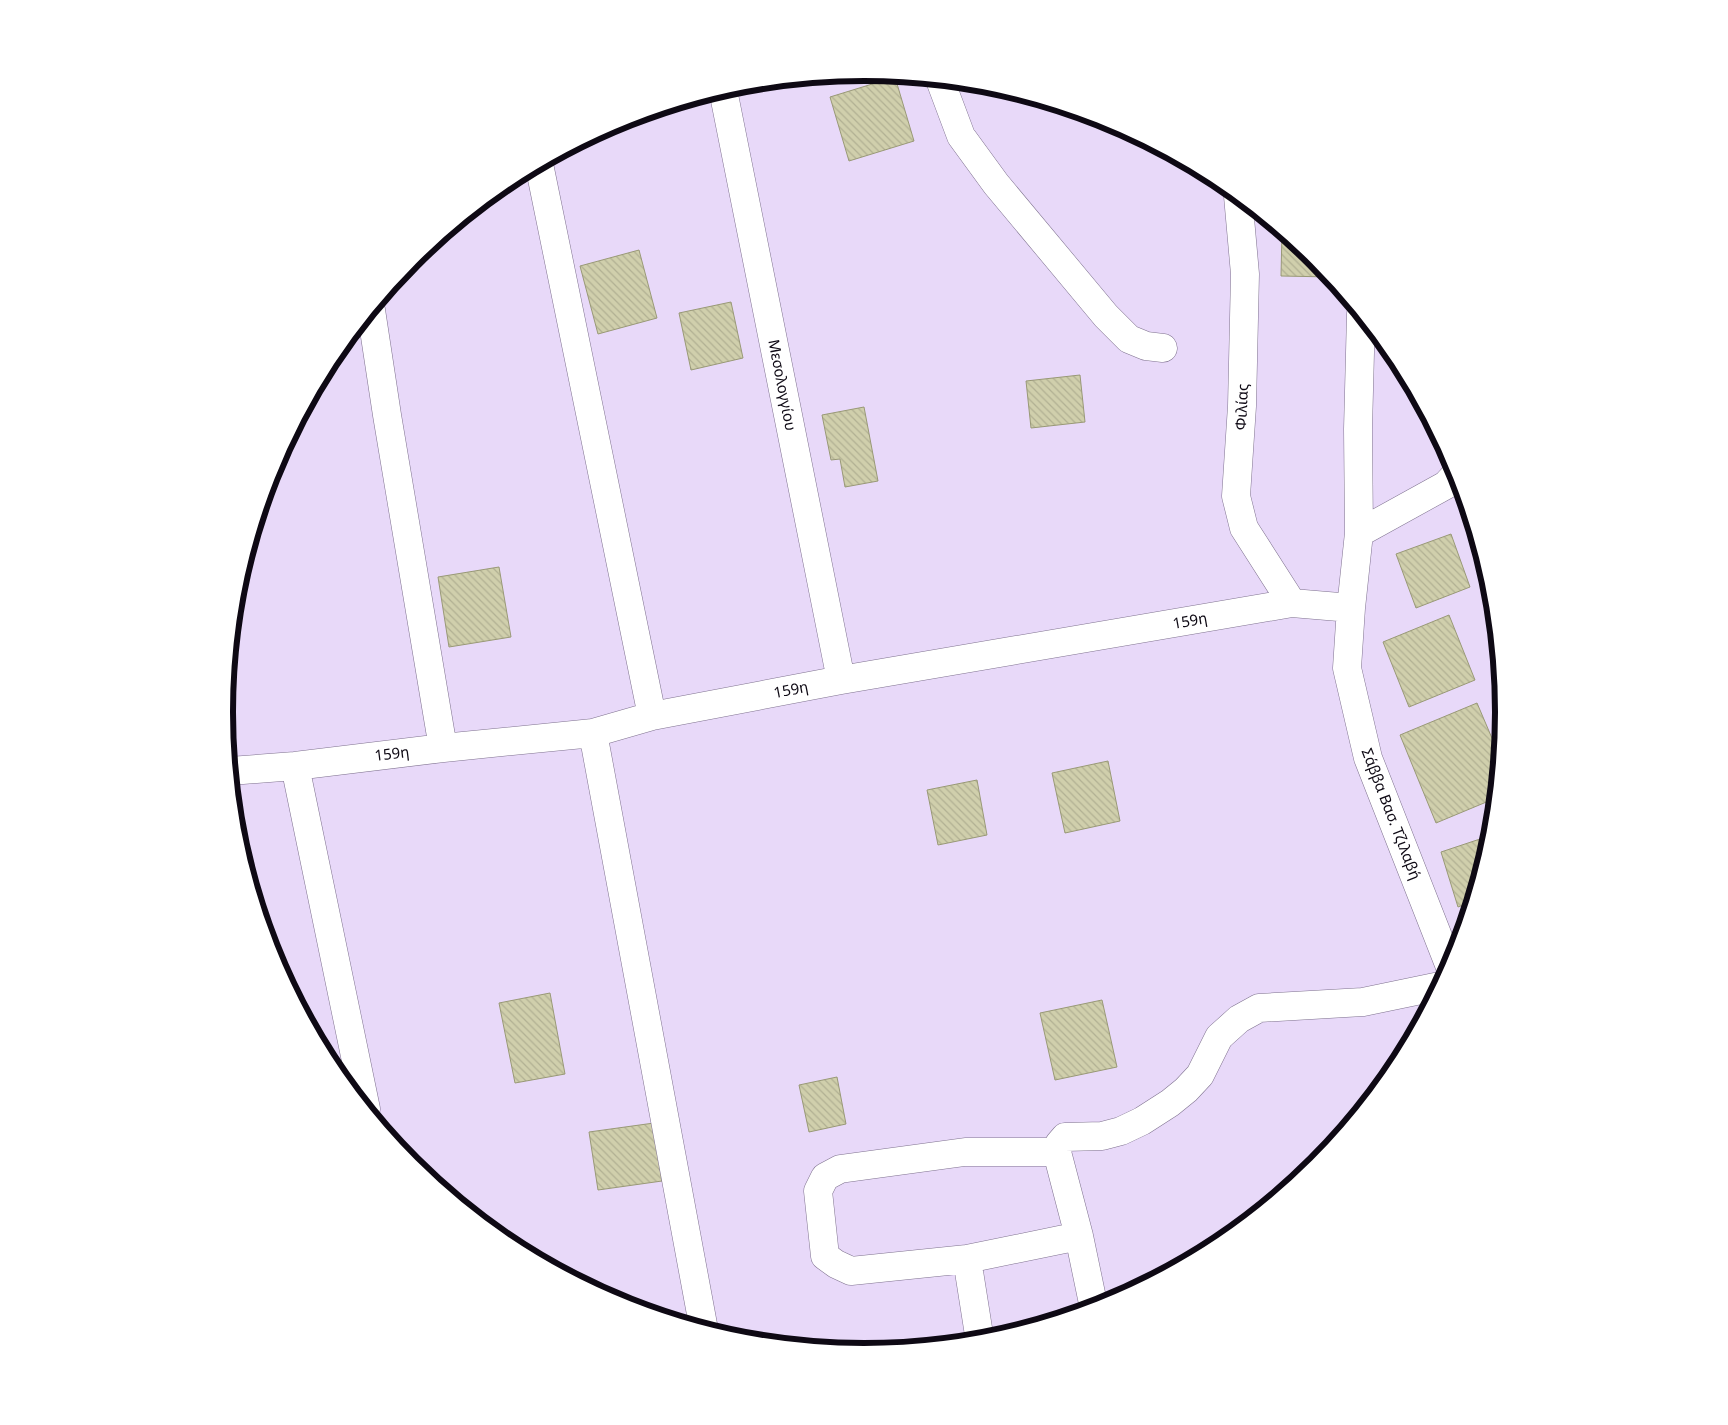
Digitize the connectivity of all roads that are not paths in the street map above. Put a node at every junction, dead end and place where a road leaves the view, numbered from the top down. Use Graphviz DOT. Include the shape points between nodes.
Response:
graph roads {
  1 [pos="942,87"];
  2 [pos="723,97"];
  3 [pos="540,171"];
  4 [pos="1239,205"];
  5 [pos="372,317"];
  6 [pos="1361,323"];
  7 [pos="1163,348"];
  8 [pos="1450,480"];
  9 [pos="1359,533"];
  10 [pos="1292,603"];
  11 [pos="1351,608"];
  12 [pos="841,680"];
  13 [pos="652,716"];
  14 [pos="593,733"];
  15 [pos="443,748"];
  16 [pos="295,766"];
  17 [pos="236,771"];
  18 [pos="1446,957"];
  19 [pos="1432,988"];
  20 [pos="364,1098"];
  21 [pos="1058,1152"];
  22 [pos="1079,1236"];
  23 [pos="967,1259"];
  24 [pos="1093,1301"];
  25 [pos="703,1322"];
  26 [pos="979,1333"];
  1 -- 7 [label="street" via="961,136 996,184 1106,316 1129,339"];
  2 -- 12 [label="street, Μεσολογγίου"];
  3 -- 13 [label="street"];
  4 -- 10 [label="street, Φιλίας" via="1245,274 1236,496 1244,528"];
  5 -- 15 [label="street"];
  6 -- 9 [label="street, Σάββα Βασ. Τζιλαβή"];
  8 -- 9 [label="street"];
  9 -- 11 [label="street, Σάββα Βασ. Τζιλαβή"];
  10 -- 11 [label="street, 159η"];
  10 -- 12 [label="street, 159η"];
  11 -- 18 [label="street, Σάββα Βασ. Τζιλαβή" via="1347,668 1368,758"];
  12 -- 13 [label="street, 159η"];
  13 -- 14 [label="street, 159η"];
  14 -- 15 [label="street, 159η"];
  14 -- 25 [label="street"];
  15 -- 16 [label="street, 159η"];
  16 -- 17 [label="street, 159η"];
  16 -- 20 [label="street"];
  19 -- 21 [label="street" via="1363,1002 1258,1008 1239,1019 1219,1037 1200,1075 1170,1103 1121,1131 1102,1136 1065,1137"];
  21 -- 22 [label="street"];
  21 -- 23 [label="street" via="965,1152 840,1169 825,1177 818,1190 825,1256 850,1271"];
  22 -- 23 [label="street"];
  22 -- 24 [label="street"];
  23 -- 26 [label="street"];
}
